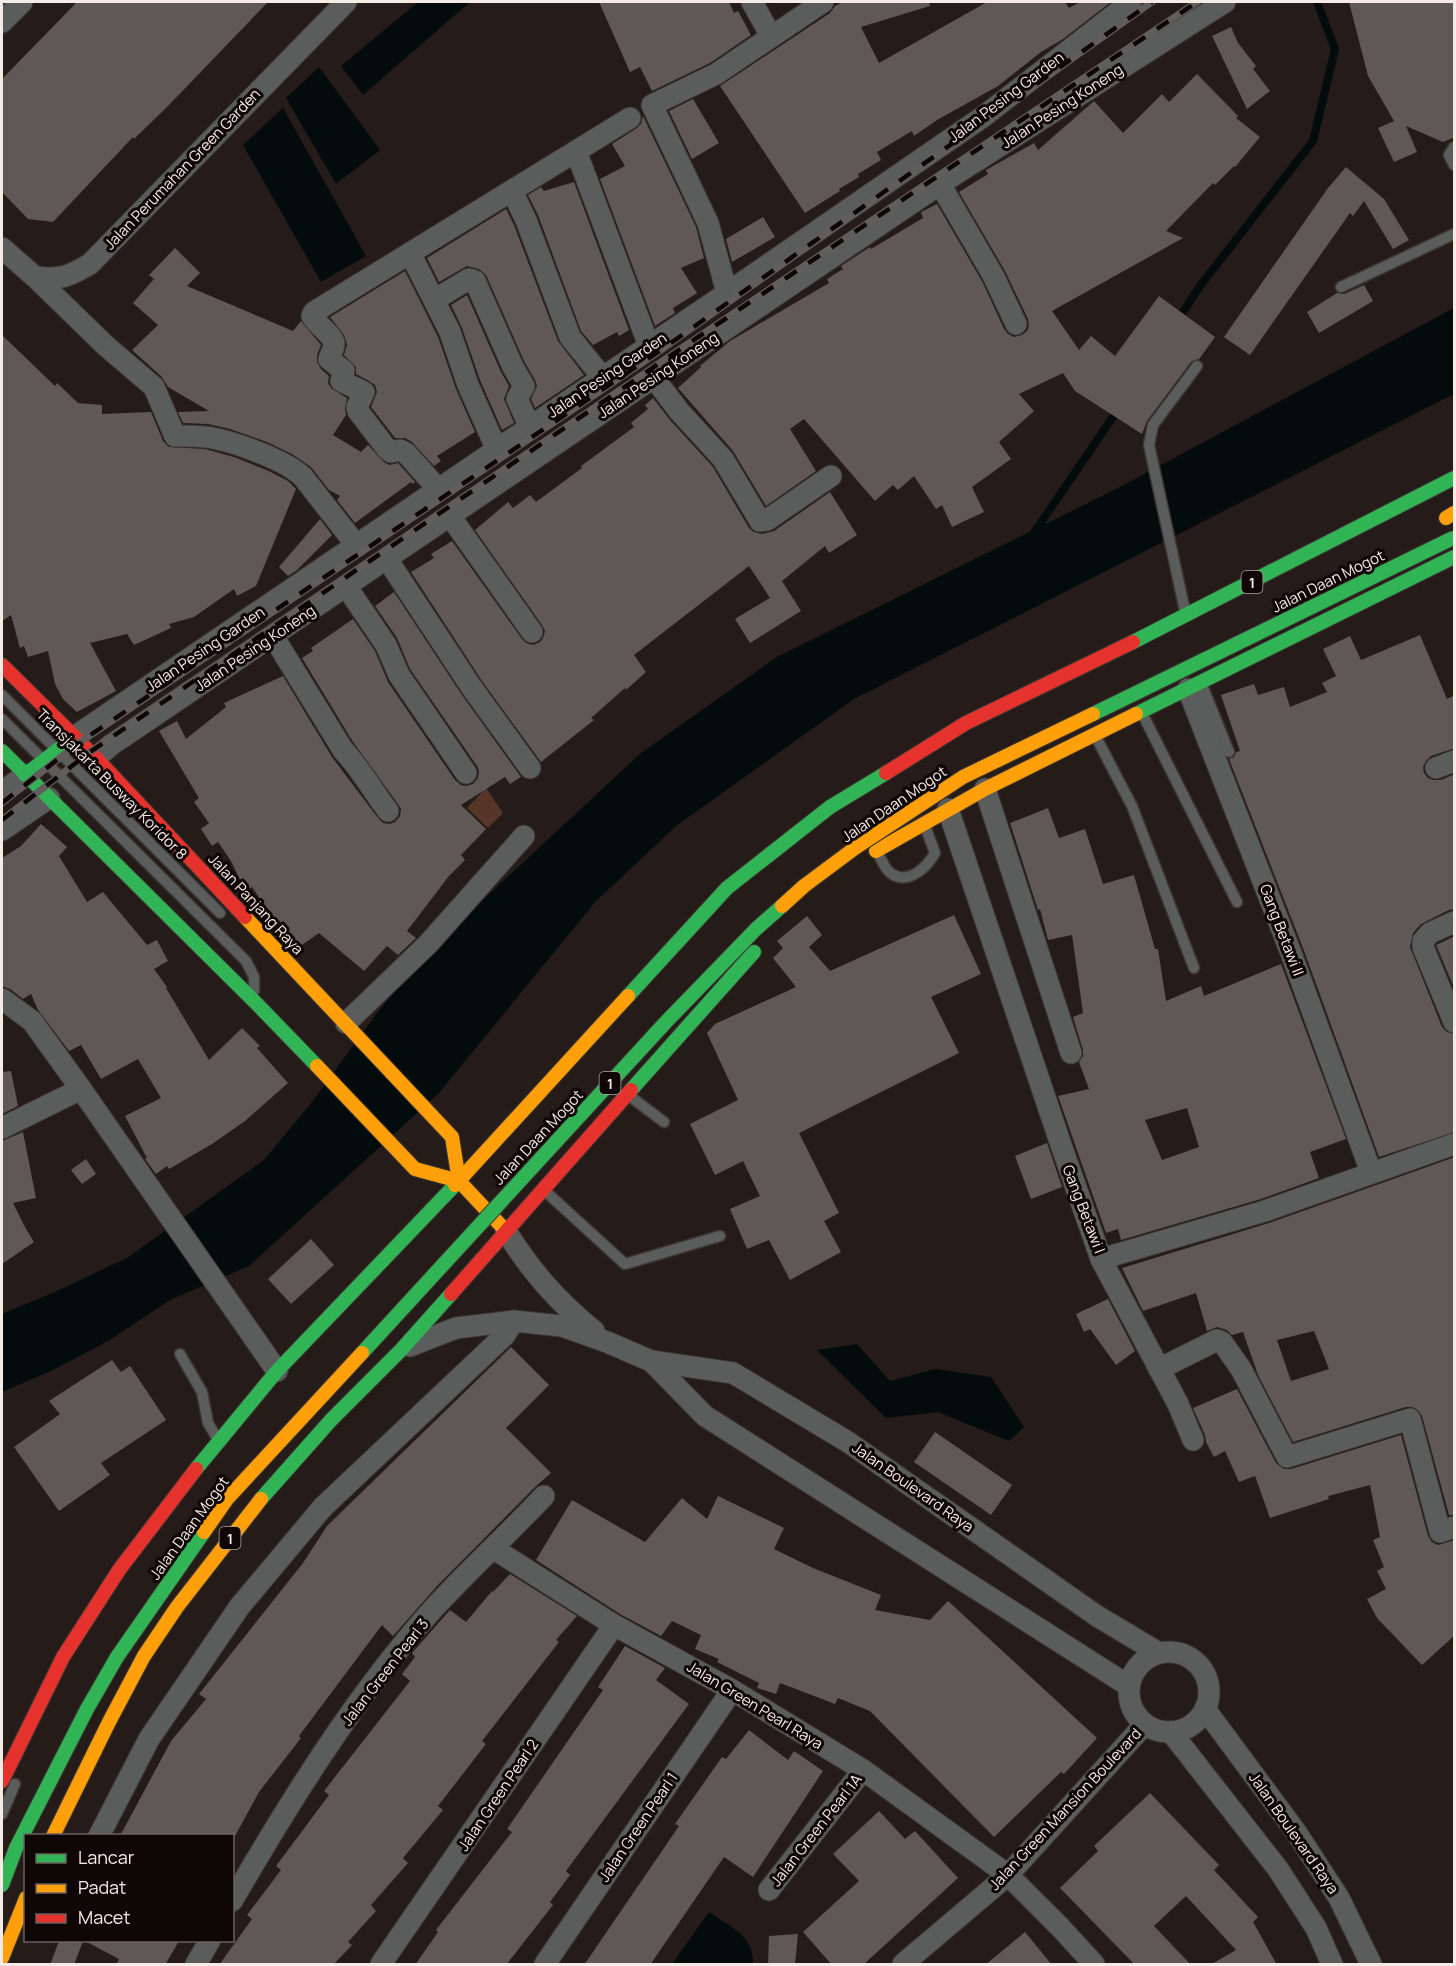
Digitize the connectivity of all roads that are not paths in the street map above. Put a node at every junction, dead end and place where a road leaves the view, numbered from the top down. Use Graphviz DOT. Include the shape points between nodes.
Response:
graph roads {
  1 [pos="22,2"];
  2 [pos="346,2"];
  3 [pos="752,2"];
  4 [pos="823,2"];
  5 [pos="1131,2"];
  6 [pos="1225,2"];
  7 [pos="2,22"];
  8 [pos="771,36"];
  9 [pos="630,118"];
  10 [pos="1455,147"];
  11 [pos="576,151"];
  12 [pos="1455,165"];
  13 [pos="940,184"];
  14 [pos="512,191"];
  15 [pos="1455,234"];
  16 [pos="2,248"];
  17 [pos="410,253"];
  18 [pos="35,277"];
  19 [pos="1341,287"];
  20 [pos="727,293"];
  21 [pos="434,300"];
  22 [pos="1016,324"];
  23 [pos="649,346"];
  24 [pos="1197,366"];
  25 [pos="603,378"];
  26 [pos="654,378"];
  27 [pos="530,427"];
  28 [pos="497,450"];
  29 [pos="831,476"];
  30 [pos="1455,478"];
  31 [pos="439,490"];
  32 [pos="450,516"];
  33 [pos="1454,538"];
  34 [pos="357,546"];
  35 [pos="1455,557"];
  36 [pos="387,559"];
  37 [pos="346,586"];
  38 [pos="1186,616"];
  39 [pos="532,632"];
  40 [pos="273,636"];
  41 [pos="2,665"];
  42 [pos="1194,686"];
  43 [pos="2,694"];
  44 [pos="1142,712"];
  45 [pos="2,719"];
  46 [pos="1095,736"];
  47 [pos="75,737"];
  48 [pos="57,750"];
  49 [pos="2,752"];
  50 [pos="1229,752"];
  51 [pos="96,758"];
  52 [pos="44,760"];
  53 [pos="530,768"];
  54 [pos="466,773"];
  55 [pos="25,775"];
  56 [pos="986,789"];
  57 [pos="2,792"];
  58 [pos="49,798"];
  59 [pos="948,809"];
  60 [pos="388,811"];
  61 [pos="924,823"];
  62 [pos="2,830"];
  63 [pos="524,836"];
  64 [pos="868,856"];
  65 [pos="1237,902"];
  66 [pos="1455,922"];
  67 [pos="230,924"];
  68 [pos="262,953"];
  69 [pos="284,959"];
  70 [pos="1194,968"];
  71 [pos="2,999"];
  72 [pos="254,1001"];
  73 [pos="1455,1022"];
  74 [pos="349,1027"];
  75 [pos="1071,1053"];
  76 [pos="81,1089"];
  77 [pos="627,1094"];
  78 [pos="664,1122"];
  79 [pos="2,1128"];
  80 [pos="1455,1144"];
  81 [pos="1371,1172"];
  82 [pos="459,1181"];
  83 [pos="543,1189"];
  84 [pos="487,1193"];
  85 [pos="444,1220"];
  86 [pos="421,1222"];
  87 [pos="506,1231"];
  88 [pos="720,1236"];
  89 [pos="1101,1259"];
  90 [pos="514,1320"];
  91 [pos="607,1342"];
  92 [pos="401,1350"];
  93 [pos="180,1354"];
  94 [pos="651,1361"];
  95 [pos="1159,1369"];
  96 [pos="277,1371"];
  97 [pos="265,1438"];
  98 [pos="1193,1440"];
  99 [pos="219,1441"];
  100 [pos="544,1496"];
  101 [pos="1455,1527"];
  102 [pos="190,1528"];
  103 [pos="494,1549"];
  104 [pos="119,1570"];
  105 [pos="122,1589"];
  106 [pos="137,1606"];
  107 [pos="177,1607"];
  108 [pos="108,1615"];
  109 [pos="125,1618"];
  110 [pos="85,1622"];
  111 [pos="614,1625"];
  112 [pos="1159,1653"];
  113 [pos="144,1656"];
  114 [pos="1129,1686"];
  115 [pos="732,1690"];
  116 [pos="42,1698"];
  117 [pos="1205,1709"];
  118 [pos="1145,1724"];
  119 [pos="1171,1732"];
  120 [pos="30,1750"];
  121 [pos="863,1770"];
  122 [pos="21,1771"];
  123 [pos="2,1781"];
  124 [pos="10,1817"];
  125 [pos="54,1834"];
  126 [pos="100,1834"];
  127 [pos="1008,1875"];
  128 [pos="2,1885"];
  129 [pos="769,1890"];
  130 [pos="234,1898"];
  131 [pos="24,1903"];
  132 [pos="209,1942"];
  133 [pos="2,1958"];
  134 [pos="196,1965"];
  135 [pos="381,1965"];
  136 [pos="544,1965"];
  137 [pos="903,1965"];
  138 [pos="1094,1965"];
  139 [pos="1332,1965"];
  140 [pos="1371,1965"];
  1 -- 7 [label="street"];
  2 -- 18 [label="street, Jalan Perumahan Green Garden" via="90,264 55,279"];
  3 -- 8 [label="street"];
  4 -- 8 [label="street"];
  5 -- 20 [label="street, Jalan Pesing Garden" via="984,116"];
  6 -- 13 [label="street, Jalan Pesing Koneng"];
  8 -- 20 [label="street" via="716,74 652,105 708,223"];
  9 -- 11 [label="street"];
  10 -- 12 [label="lane" via="1449,155"];
  11 -- 14 [label="street"];
  11 -- 23 [label="street"];
  13 -- 22 [label="street" via="994,277"];
  13 -- 26 [label="street, Jalan Pesing Koneng"];
  14 -- 17 [label="street"];
  14 -- 25 [label="street" via="570,337"];
  15 -- 19 [label="lane"];
  16 -- 18 [label="street"];
  17 -- 21 [label="street"];
  17 -- 31 [label="street" via="312,316 333,339 329,359 344,371 341,381 364,392 358,411 388,450 406,453"];
  18 -- 34 [label="street" via="154,387 175,436 216,438 294,469"];
  20 -- 23 [label="street, Jalan Pesing Garden"];
  21 -- 27 [label="street" via="469,279 476,281 524,386 518,399"];
  21 -- 28 [label="street"];
  23 -- 25 [label="street, Jalan Pesing Garden"];
  24 -- 38 [label="lane" via="1153,425 1149,445"];
  25 -- 27 [label="street, Jalan Pesing Garden"];
  26 -- 29 [label="street" via="723,459 760,521"];
  26 -- 32 [label="street, Jalan Pesing Koneng"];
  27 -- 28 [label="street, Jalan Pesing Garden"];
  28 -- 31 [label="street, Jalan Pesing Garden"];
  30 -- 38 [label="main road, Jalan Daan Mogot / 1"];
  31 -- 34 [label="street, Jalan Pesing Garden"];
  32 -- 36 [label="street, Jalan Pesing Koneng"];
  32 -- 39 [label="street"];
  33 -- 128 [label="main road, Jalan Daan Mogot / 1, bridge" via="963,777 847,854 756,929 227,1499 117,1657 16,1848"];
  34 -- 47 [label="street, Jalan Pesing Garden"];
  35 -- 42 [label="main road, Jalan Daan Mogot / 1"];
  36 -- 37 [label="street, Jalan Pesing Koneng"];
  36 -- 53 [label="street"];
  37 -- 40 [label="street, Jalan Pesing Koneng"];
  37 -- 54 [label="street" via="386,645 399,675"];
  38 -- 82 [label="main road, Jalan Daan Mogot / 1" via="966,723 830,807 727,888"];
  40 -- 51 [label="street, Jalan Pesing Koneng"];
  40 -- 60 [label="street" via="343,750"];
  41 -- 47 [label="main road, Jalan Panjang Raya"];
  42 -- 44 [label="main road, Jalan Daan Mogot / 1"];
  42 -- 50 [label="lane"];
  42 -- 81 [label="street, Gang Betawi II"];
  43 -- 48 [label="lane, Transjakarta Busway Koridor 8"];
  44 -- 46 [label="main road, Jalan Daan Mogot / 1"];
  44 -- 65 [label="lane"];
  45 -- 52 [label="lane, Transjakarta Busway Koridor 8"];
  46 -- 56 [label="main road, Jalan Daan Mogot / 1"];
  46 -- 70 [label="lane" via="1132,806"];
  47 -- 48 [label="main road"];
  47 -- 51 [label="main road, Jalan Panjang Raya"];
  48 -- 52 [label="main road"];
  48 -- 67 [label="lane, Transjakarta Busway Koridor 8"];
  49 -- 55 [label="main road"];
  51 -- 69 [label="main road, Jalan Panjang Raya"];
  52 -- 55 [label="main road"];
  52 -- 72 [label="lane, Transjakarta Busway Koridor 8" via="246,961 254,977"];
  55 -- 57 [label="street"];
  55 -- 58 [label="main road"];
  56 -- 59 [label="main road, Jalan Daan Mogot / 1"];
  56 -- 75 [label="street"];
  58 -- 62 [label="street"];
  58 -- 72 [label="main road"];
  59 -- 61 [label="main road, Jalan Daan Mogot / 1"];
  59 -- 89 [label="street, Gang Betawi I"];
  61 -- 64 [label="main road, Jalan Daan Mogot / 1"];
  61 -- 64 [label="lane" via="935,853 920,872 905,878 892,874"];
  63 -- 74 [label="street"];
  64 -- 77 [label="main road, Jalan Daan Mogot / 1" via="811,897 774,930"];
  66 -- 73 [label="street" via="1423,940"];
  68 -- 69 [label="lane"];
  69 -- 74 [label="main road, Jalan Panjang Raya"];
  71 -- 76 [label="street" via="32,1021"];
  72 -- 82 [label="main road" via="415,1169"];
  74 -- 82 [label="main road, Jalan Panjang Raya" via="452,1137"];
  76 -- 79 [label="street"];
  76 -- 96 [label="street"];
  77 -- 78 [label="lane"];
  77 -- 83 [label="main road, Jalan Daan Mogot / 1"];
  80 -- 81 [label="street, Gang Betawi I"];
  81 -- 89 [label="street, Gang Betawi I" via="1265,1211"];
  82 -- 86 [label="main road, Jalan Daan Mogot / 1"];
  82 -- 87 [label="main road"];
  83 -- 87 [label="main road, Jalan Daan Mogot / 1"];
  83 -- 88 [label="lane" via="625,1264"];
  84 -- 87 [label="main road, Jalan Daan Mogot" via="467,1215"];
  85 -- 86 [label="main road"];
  86 -- 96 [label="main road, Jalan Daan Mogot / 1"];
  87 -- 91 [label="street, Jalan Boulevard Raya" via="527,1265 568,1311"];
  87 -- 92 [label="main road, Jalan Daan Mogot / 1"];
  89 -- 95 [label="street"];
  90 -- 91 [label="street, Jalan Boulevard Raya" via="562,1326"];
  90 -- 92 [label="street, Jalan Boulevard Raya" via="456,1328"];
  90 -- 126 [label="street" via="504,1336 323,1508 240,1606 149,1739"];
  91 -- 94 [label="street, Jalan Boulevard Raya"];
  92 -- 107 [label="main road, Jalan Daan Mogot / 1" via="252,1509"];
  93 -- 99 [label="lane" via="202,1392 208,1423"];
  94 -- 112 [label="street, Jalan Boulevard Raya" via="733,1373 765,1391 848,1442 1097,1616"];
  94 -- 114 [label="street, Jalan Boulevard Raya" via="705,1416"];
  95 -- 98 [label="street"];
  95 -- 101 [label="street" via="1217,1340 1222,1342 1241,1369 1287,1457 1410,1419 1440,1532"];
  96 -- 99 [label="main road, Jalan Daan Mogot / 1"];
  97 -- 102 [label="main road, Jalan Daan Mogot" via="217,1490"];
  99 -- 104 [label="main road, Jalan Daan Mogot / 1"];
  100 -- 103 [label="street, Jalan Green Pearl 3"];
  103 -- 111 [label="street, Jalan Green Pearl Raya"];
  103 -- 130 [label="street, Jalan Green Pearl 3" via="433,1610 364,1694 272,1832"];
  104 -- 105 [label="main road"];
  104 -- 110 [label="main road, Jalan Daan Mogot / 1"];
  106 -- 107 [label="main road" via="159,1612"];
  107 -- 113 [label="main road, Jalan Daan Mogot / 1"];
  108 -- 110 [label="main road"];
  109 -- 113 [label="main road" via="139,1633"];
  110 -- 116 [label="main road, Jalan Daan Mogot / 1"];
  111 -- 115 [label="street, Jalan Green Pearl Raya"];
  111 -- 135 [label="street, Jalan Green Pearl 2"];
  112 -- 114 [label="street" via="1139,1665"];
  112 -- 117 [label="street" via="1180,1653 1198,1664 1208,1682"];
  113 -- 125 [label="main road, Jalan Daan Mogot / 1"];
  114 -- 118 [label="street" via="1132,1707"];
  115 -- 121 [label="street, Jalan Green Pearl Raya"];
  115 -- 136 [label="street, Jalan Green Pearl 1"];
  116 -- 120 [label="lane"];
  116 -- 123 [label="main road, Jalan Daan Mogot / 1"];
  117 -- 119 [label="street" via="1189,1727"];
  117 -- 140 [label="street, Jalan Boulevard Raya" via="1296,1832 1339,1898"];
  118 -- 119 [label="street" via="1157,1731"];
  118 -- 127 [label="street, Jalan Green Mansion Boulevard"];
  119 -- 139 [label="street" via="1278,1869 1316,1928"];
  121 -- 127 [label="street, Jalan Green Pearl Raya"];
  121 -- 129 [label="street, Jalan Green Pearl 1A"];
  122 -- 124 [label="lane"];
  127 -- 137 [label="street, Jalan Green Mansion Boulevard"];
  127 -- 138 [label="street, Jalan Green Pearl Raya"];
  131 -- 133 [label="main road"];
  132 -- 134 [label="street"];
}
